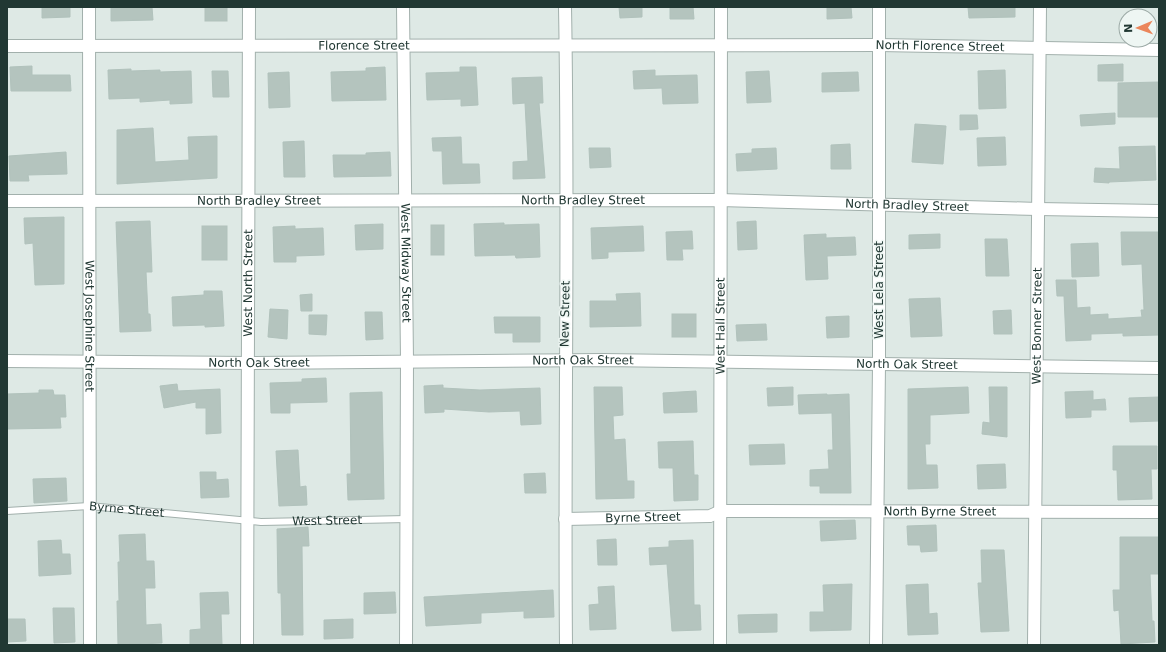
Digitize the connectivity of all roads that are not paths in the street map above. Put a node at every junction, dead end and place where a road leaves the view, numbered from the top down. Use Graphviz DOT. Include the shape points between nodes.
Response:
graph roads {
  1 [pos="89,7"];
  2 [pos="250,7"];
  3 [pos="403,7"];
  4 [pos="565,7"];
  5 [pos="721,7"];
  6 [pos="879,7"];
  7 [pos="1040,7"];
  8 [pos="720,44"];
  9 [pos="404,45"];
  10 [pos="566,45"];
  11 [pos="879,45"];
  12 [pos="7,46"];
  13 [pos="89,46"];
  14 [pos="249,46"];
  15 [pos="1040,48"];
  16 [pos="1159,50"];
  17 [pos="567,199"];
  18 [pos="89,200"];
  19 [pos="249,200"];
  20 [pos="406,200"];
  21 [pos="720,200"];
  22 [pos="7,201"];
  23 [pos="879,205"];
  24 [pos="1038,209"];
  25 [pos="1159,211"];
  26 [pos="407,360"];
  27 [pos="7,361"];
  28 [pos="89,361"];
  29 [pos="565,361"];
  30 [pos="720,362"];
  31 [pos="249,363"];
  32 [pos="879,364"];
  33 [pos="1036,366"];
  34 [pos="1159,368"];
  35 [pos="89,506"];
  36 [pos="877,510"];
  37 [pos="7,511"];
  38 [pos="721,511"];
  39 [pos="1035,511"];
  40 [pos="1159,512"];
  41 [pos="247,519"];
  42 [pos="407,519"];
  43 [pos="565,519"];
  44 [pos="90,645"];
  45 [pos="248,645"];
  46 [pos="406,645"];
  47 [pos="566,645"];
  48 [pos="720,645"];
  49 [pos="876,645"];
  50 [pos="1034,645"];
  1 -- 13 [label="street, West Josephine Street"];
  2 -- 14 [label="street, West North Street"];
  3 -- 9 [label="street, West Midway Street"];
  4 -- 10 [label="street, New Street"];
  5 -- 8 [label="street, West Hall Street"];
  6 -- 11 [label="street, West Lela Street"];
  7 -- 15 [label="street, West Bonner Street"];
  8 -- 10 [label="street, Florence Street"];
  8 -- 11 [label="street, North Florence Street"];
  8 -- 21 [label="street, West Hall Street"];
  9 -- 10 [label="street, Florence Street"];
  9 -- 14 [label="street, Florence Street"];
  9 -- 20 [label="street, West Midway Street"];
  10 -- 17 [label="street, New Street"];
  11 -- 15 [label="street, North Florence Street"];
  11 -- 23 [label="street, West Lela Street"];
  12 -- 13 [label="street, Florence Street"];
  13 -- 14 [label="street, Florence Street"];
  13 -- 18 [label="street, West Josephine Street"];
  14 -- 19 [label="street, West North Street"];
  15 -- 16 [label="street, North Florence Street"];
  15 -- 24 [label="street, West Bonner Street"];
  17 -- 20 [label="street, North Bradley Street"];
  17 -- 21 [label="street, North Bradley Street"];
  17 -- 29 [label="street, New Street"];
  18 -- 19 [label="street, North Bradley Street"];
  18 -- 22 [label="street, North Bradley Street"];
  18 -- 28 [label="street, West Josephine Street"];
  19 -- 20 [label="street, North Bradley Street"];
  19 -- 31 [label="street, West North Street"];
  20 -- 26 [label="street, West Midway Street"];
  21 -- 23 [label="street, North Bradley Street"];
  21 -- 30 [label="street, West Hall Street"];
  23 -- 24 [label="street, North Bradley Street"];
  23 -- 32 [label="street, West Lela Street"];
  24 -- 25 [label="street, North Bradley Street"];
  24 -- 33 [label="street, West Bonner Street"];
  26 -- 29 [label="street, North Oak Street"];
  26 -- 31 [label="street, North Oak Street"];
  26 -- 42 [label="street, West Midway Street"];
  27 -- 28 [label="street, North Oak Street"];
  28 -- 31 [label="street, North Oak Street"];
  28 -- 35 [label="street, West Josephine Street"];
  29 -- 30 [label="street, North Oak Street"];
  29 -- 43 [label="street, New Street"];
  30 -- 32 [label="street, North Oak Street"];
  30 -- 38 [label="street, West Hall Street"];
  31 -- 41 [label="street, West North Street"];
  32 -- 33 [label="street, North Oak Street"];
  32 -- 36 [label="street, West Lela Street"];
  33 -- 34 [label="street, North Oak Street"];
  33 -- 39 [label="street, West Bonner Street"];
  35 -- 37 [label="lane, Byrne Street"];
  35 -- 41 [label="lane, Byrne Street"];
  35 -- 44 [label="street, West Josephine Street"];
  36 -- 38 [label="street, North Byrne Street"];
  36 -- 39 [label="street, North Byrne Street"];
  36 -- 49 [label="street, West Lela Street"];
  38 -- 43 [label="street, Byrne Street" via="710,516"];
  38 -- 48 [label="street, West Hall Street"];
  39 -- 40 [label="street, North Byrne Street"];
  39 -- 50 [label="street, West Bonner Street"];
  41 -- 42 [label="lane, West Street" via="261,522"];
  41 -- 45 [label="street"];
  42 -- 46 [label="street"];
  43 -- 47 [label="street, New Street"];
}
